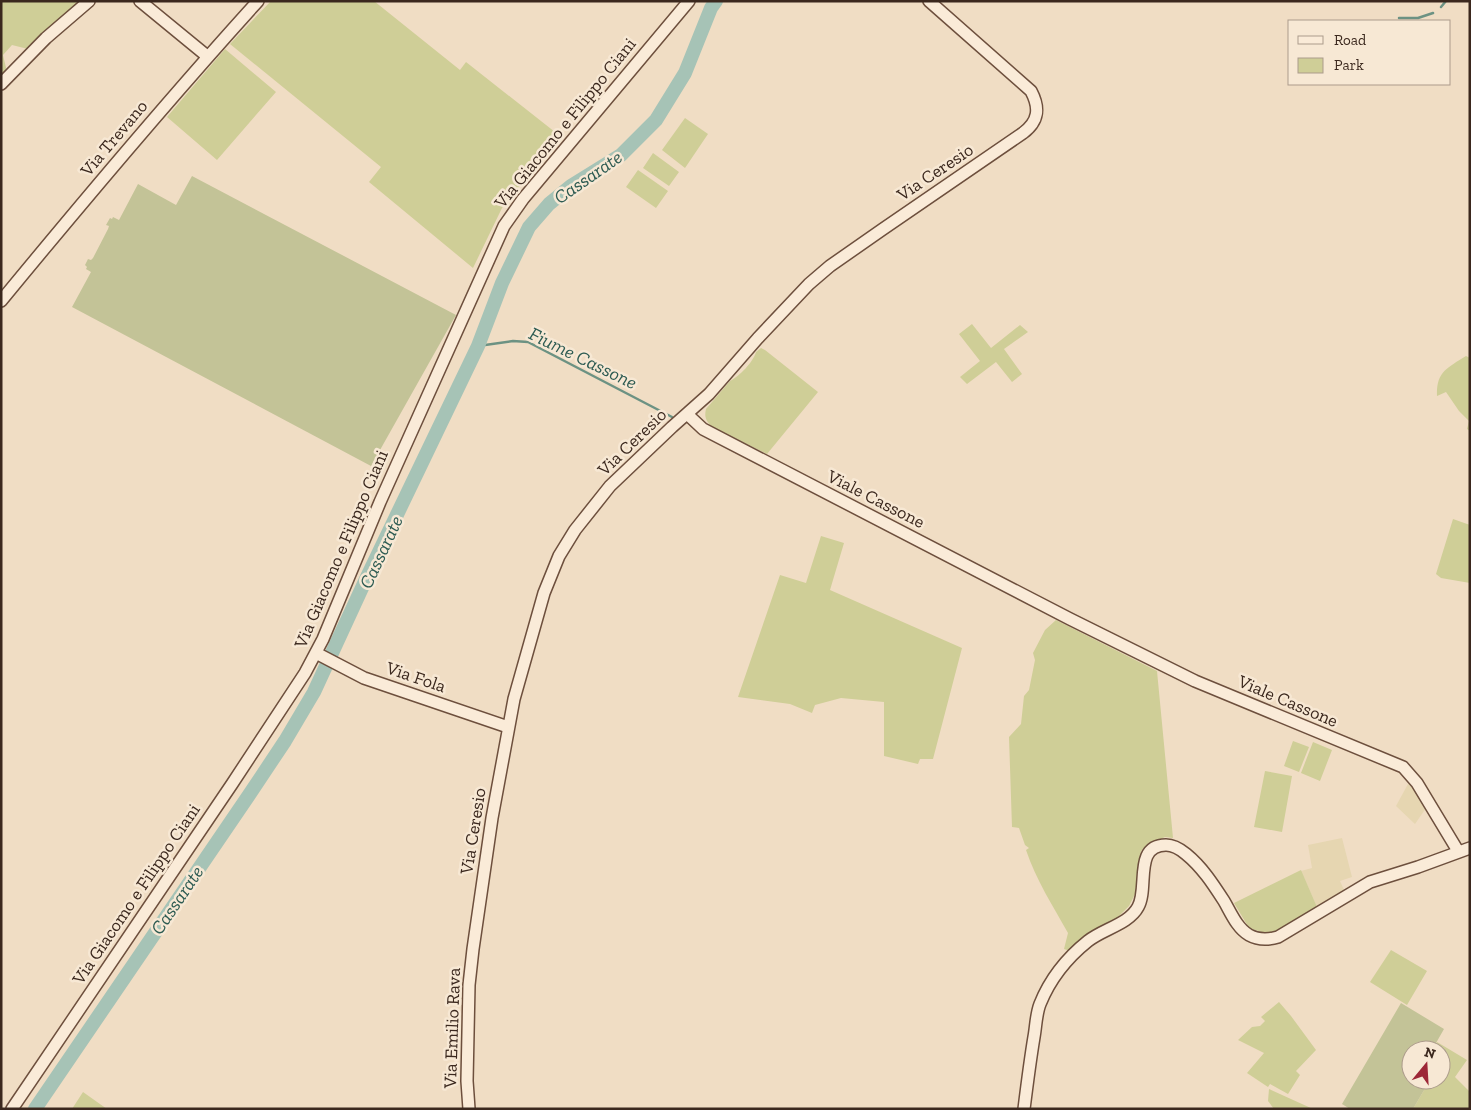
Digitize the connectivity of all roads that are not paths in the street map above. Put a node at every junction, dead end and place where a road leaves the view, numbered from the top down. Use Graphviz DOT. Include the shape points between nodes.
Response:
graph roads {
  1 [pos="89,1"];
  2 [pos="140,1"];
  3 [pos="258,1"];
  4 [pos="689,1"];
  5 [pos="929,1"];
  6 [pos="207,56"];
  7 [pos="1,84"];
  8 [pos="1,301"];
  9 [pos="687,414"];
  10 [pos="319,654"];
  11 [pos="508,727"];
  12 [pos="1470,848"];
  13 [pos="1458,852"];
  14 [pos="473,949"];
  15 [pos="12,1109"];
  16 [pos="469,1109"];
  17 [pos="1024,1109"];
  1 -- 7 [label="main road" via="46,38"];
  2 -- 6 [label="main road"];
  3 -- 6 [label="main road, Via Trevano"];
  4 -- 10 [label="main road, Via Giacomo e Filippo Ciani" via="504,226 380,502"];
  5 -- 9 [label="main road, Via Ceresio" via="1024,84 1037,101 1034,123 814,279"];
  6 -- 8 [label="main road, Via Trevano"];
  9 -- 11 [label="main road, Via Ceresio" via="610,486 559,556 544,593"];
  9 -- 13 [label="main road, Viale Cassone" via="703,429 1195,681 1403,767 1417,783"];
  10 -- 11 [label="main road, Via Fola" via="377,682"];
  10 -- 15 [label="main road, Via Giacomo e Filippo Ciani"];
  11 -- 14 [label="main road, Via Ceresio"];
  12 -- 13 [label="main road"];
  13 -- 17 [label="main road" via="1370,882 1278,937 1267,940 1242,929 1210,880 1191,858 1174,846 1160,845 1150,851 1144,861 1142,897 1136,911 1089,940 1067,961 1040,1004"];
  14 -- 16 [label="main road, Via Emilio Rava" via="467,1046"];
}
